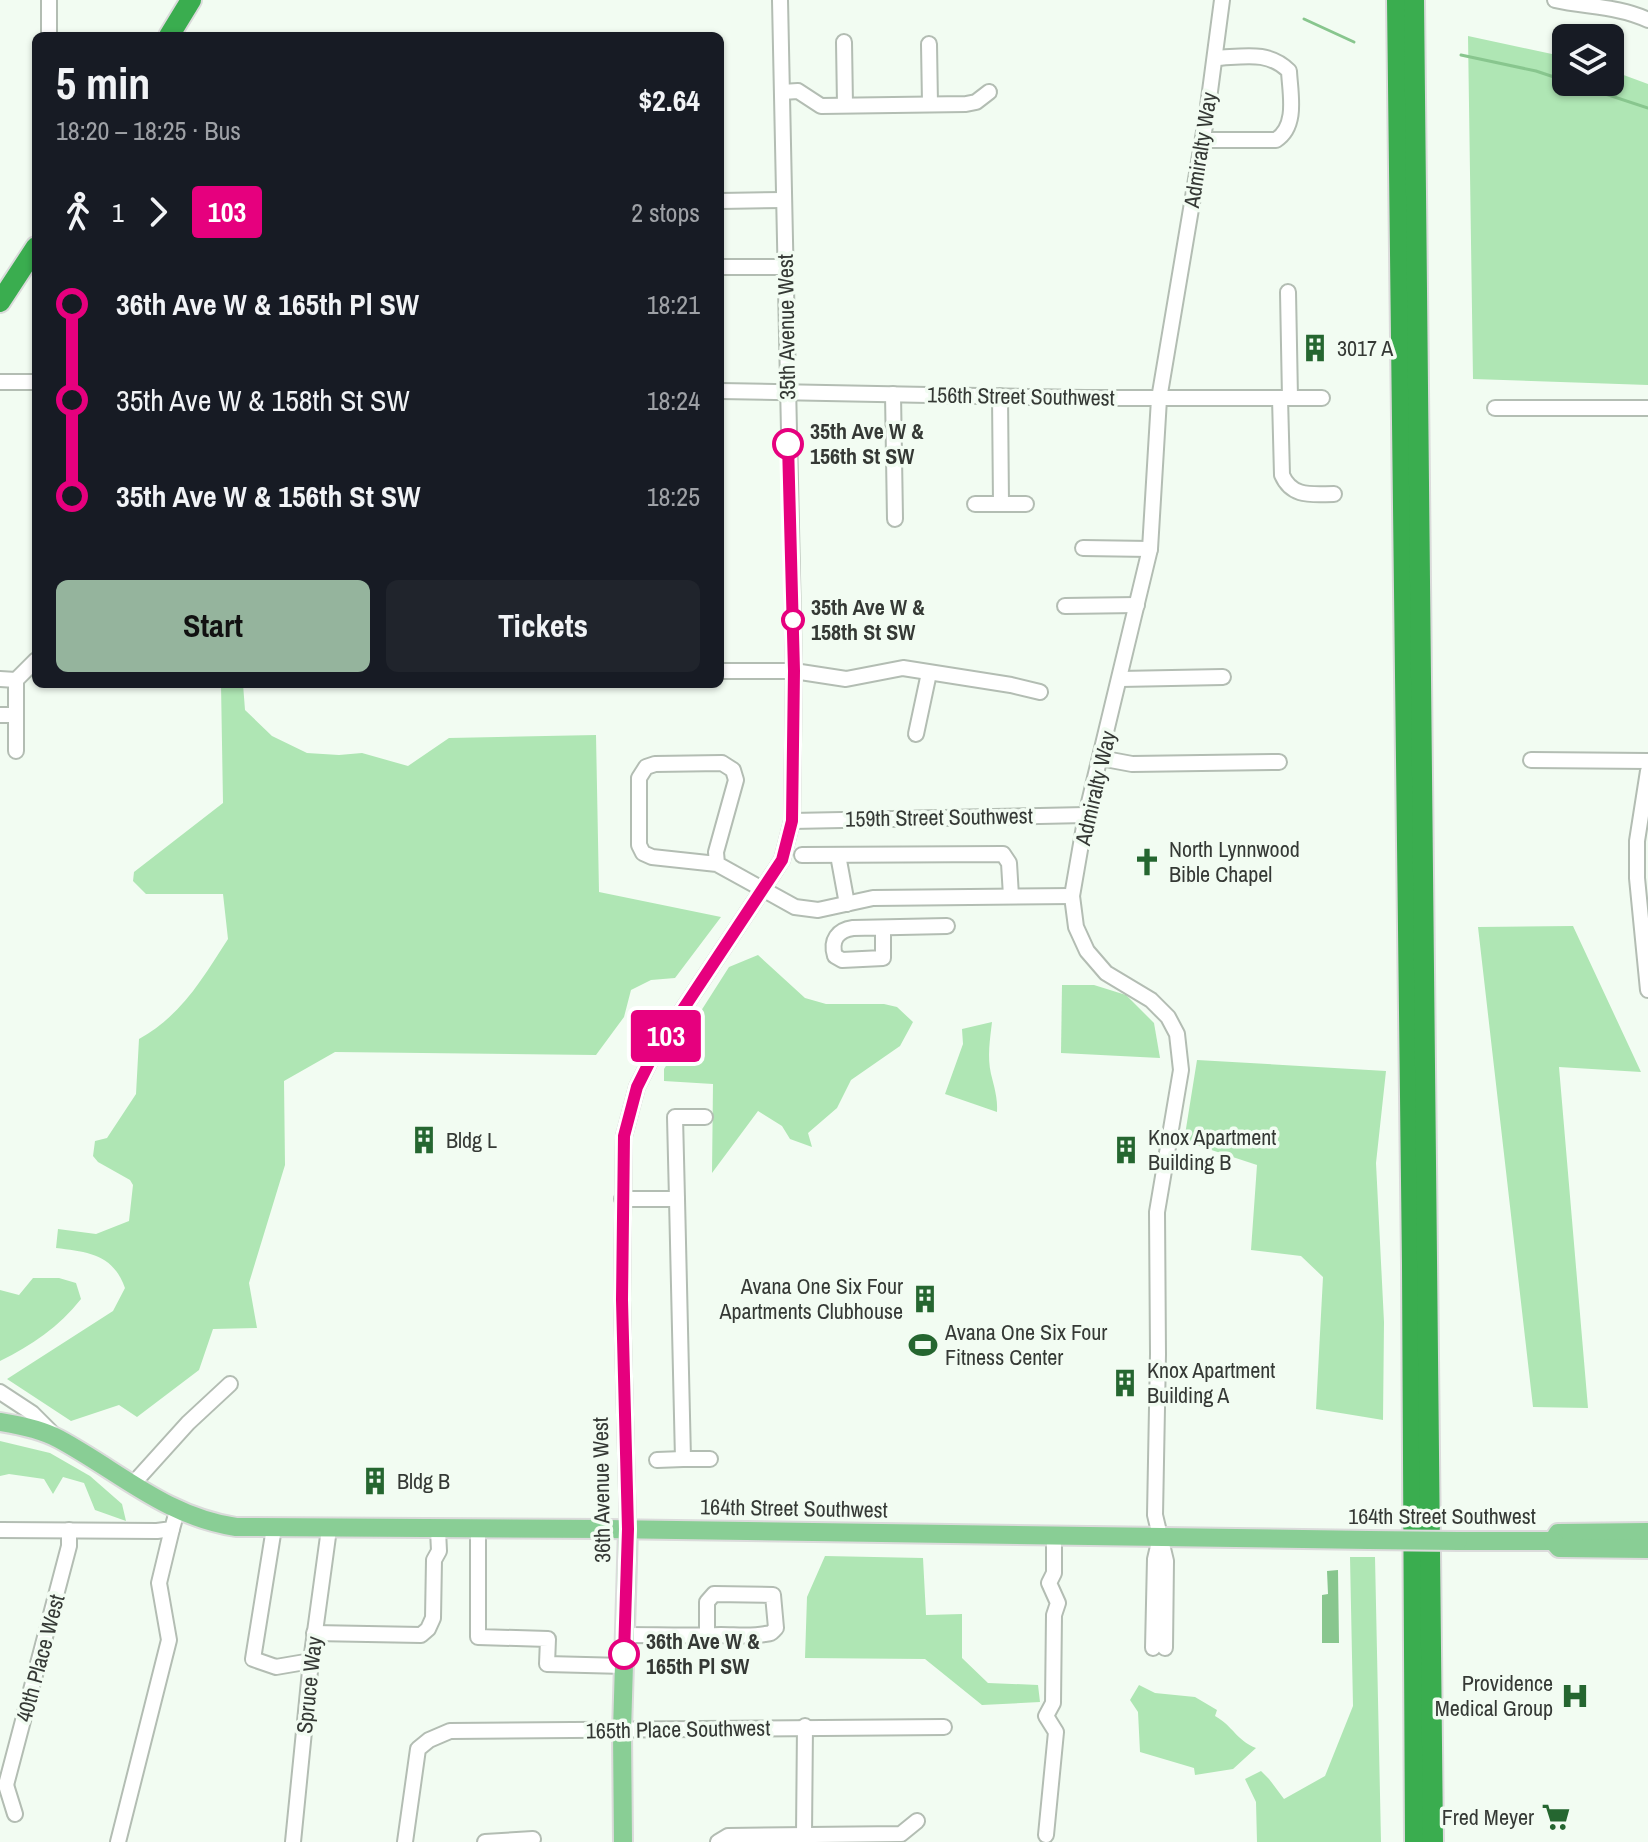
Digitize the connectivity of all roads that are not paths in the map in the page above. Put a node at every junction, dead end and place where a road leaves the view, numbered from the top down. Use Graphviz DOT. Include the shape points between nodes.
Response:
graph roads {
  1 [pos="49,0"];
  2 [pos="191,0"];
  3 [pos="780,0"];
  4 [pos="1222,0"];
  5 [pos="1397,0"];
  6 [pos="1414,0"];
  7 [pos="1555,0"];
  8 [pos="1648,20"];
  9 [pos="49,32"];
  10 [pos="171,32"];
  11 [pos="844,42"];
  12 [pos="929,44"];
  13 [pos="1215,58"];
  14 [pos="782,92"];
  15 [pos="989,92"];
  16 [pos="930,104"];
  17 [pos="845,105"];
  18 [pos="1203,140"];
  19 [pos="784,200"];
  20 [pos="724,201"];
  21 [pos="32,253"];
  22 [pos="724,267"];
  23 [pos="785,267"];
  24 [pos="1288,292"];
  25 [pos="0,302"];
  26 [pos="0,382"];
  27 [pos="32,382"];
  28 [pos="724,391"];
  29 [pos="786,392"];
  30 [pos="893,394"];
  31 [pos="1000,396"];
  32 [pos="1285,398"];
  33 [pos="1322,398"];
  34 [pos="1159,399"];
  35 [pos="1495,408"];
  36 [pos="1648,408"];
  37 [pos="1334,494"];
  38 [pos="975,504"];
  39 [pos="1001,504"];
  40 [pos="1026,504"];
  41 [pos="895,519"];
  42 [pos="1083,548"];
  43 [pos="1150,549"];
  44 [pos="1137,605"];
  45 [pos="1065,606"];
  46 [pos="32,664"];
  47 [pos="724,671"];
  48 [pos="794,671"];
  49 [pos="929,673"];
  50 [pos="1223,677"];
  51 [pos="0,679"];
  52 [pos="1120,679"];
  53 [pos="16,680"];
  54 [pos="1040,692"];
  55 [pos="0,715"];
  56 [pos="16,715"];
  57 [pos="916,734"];
  58 [pos="16,751"];
  59 [pos="1100,758"];
  60 [pos="1531,760"];
  61 [pos="1648,761"];
  62 [pos="1279,762"];
  63 [pos="1648,771"];
  64 [pos="1086,815"];
  65 [pos="792,821"];
  66 [pos="802,855"];
  67 [pos="838,855"];
  68 [pos="717,864"];
  69 [pos="764,888"];
  70 [pos="1011,896"];
  71 [pos="1072,896"];
  72 [pos="847,904"];
  73 [pos="947,926"];
  74 [pos="883,928"];
  75 [pos="1648,990"];
  76 [pos="705,1117"];
  77 [pos="624,1136"];
  78 [pos="622,1199"];
  79 [pos="677,1199"];
  80 [pos="230,1384"];
  81 [pos="0,1392"];
  82 [pos="0,1422"];
  83 [pos="57,1438"];
  84 [pos="683,1459"];
  85 [pos="710,1459"];
  86 [pos="657,1460"];
  87 [pos="132,1485"];
  88 [pos="174,1520"];
  89 [pos="274,1528"];
  90 [pos="329,1529"];
  91 [pos="478,1529"];
  92 [pos="628,1529"];
  93 [pos="0,1530"];
  94 [pos="69,1530"];
  95 [pos="438,1530"];
  96 [pos="1648,1532"];
  97 [pos="1054,1536"];
  98 [pos="1160,1537"];
  99 [pos="1553,1541"];
  100 [pos="1648,1549"];
  101 [pos="314,1633"];
  102 [pos="625,1635"];
  103 [pos="707,1635"];
  104 [pos="1159,1648"];
  105 [pos="311,1661"];
  106 [pos="624,1666"];
  107 [pos="805,1726"];
  108 [pos="944,1727"];
  109 [pos="622,1731"];
  110 [pos="3,1784"];
  111 [pos="15,1814"];
  112 [pos="917,1821"];
  113 [pos="804,1835"];
  114 [pos="1046,1835"];
  115 [pos="533,1839"];
  116 [pos="118,1842"];
  117 [pos="293,1842"];
  118 [pos="405,1842"];
  119 [pos="485,1842"];
  120 [pos="623,1842"];
  121 [pos="718,1842"];
  122 [pos="1415,1842"];
  123 [pos="1433,1842"];
  1 -- 9 [label="street"];
  2 -- 10 [label="highway"];
  3 -- 14 [label="street, 35th Avenue West"];
  4 -- 13 [label="street, Admiralty Way"];
  5 -- 122 [label="highway"];
  6 -- 123 [label="highway"];
  7 -- 8 [label="street"];
  11 -- 17 [label="street"];
  12 -- 16 [label="street"];
  13 -- 18 [label="street, Admiralty Way"];
  13 -- 18 [label="street" via="1279,60 1289,71 1291,121 1276,140"];
  14 -- 17 [label="street" via="798,91 821,106"];
  14 -- 19 [label="street, 35th Avenue West"];
  15 -- 16 [label="street" via="976,102"];
  16 -- 17 [label="street"];
  18 -- 34 [label="street, Admiralty Way"];
  19 -- 20 [label="street"];
  19 -- 23 [label="street, 35th Avenue West"];
  21 -- 25 [label="highway"];
  22 -- 23 [label="street"];
  23 -- 29 [label="street, 35th Avenue West"];
  24 -- 32 [label="street"];
  26 -- 27 [label="street"];
  28 -- 29 [label="street, 156th Street Southwest"];
  29 -- 30 [label="street, 156th Street Southwest"];
  29 -- 48 [label="street, 35th Avenue West"];
  30 -- 31 [label="street, 156th Street Southwest"];
  30 -- 41 [label="street"];
  31 -- 34 [label="street, 156th Street Southwest"];
  31 -- 39 [label="street"];
  32 -- 33 [label="street, 156th Street Southwest"];
  32 -- 34 [label="street, 156th Street Southwest"];
  32 -- 37 [label="street" via="1282,475 1287,486 1297,494"];
  34 -- 43 [label="street, Admiralty Way"];
  35 -- 36 [label="street"];
  38 -- 39 [label="street"];
  39 -- 40 [label="street"];
  42 -- 43 [label="street"];
  43 -- 44 [label="street, Admiralty Way"];
  44 -- 45 [label="street"];
  44 -- 52 [label="street, Admiralty Way"];
  46 -- 53 [label="street"];
  47 -- 48 [label="street"];
  48 -- 49 [label="street" via="846,679 903,668"];
  48 -- 65 [label="street, 35th Avenue West"];
  49 -- 54 [label="street"];
  49 -- 57 [label="street"];
  50 -- 52 [label="street"];
  51 -- 53 [label="street"];
  52 -- 59 [label="street, Admiralty Way"];
  53 -- 56 [label="street"];
  55 -- 56 [label="street"];
  56 -- 58 [label="street"];
  59 -- 62 [label="street" via="1132,764"];
  59 -- 64 [label="street, Admiralty Way"];
  60 -- 61 [label="street"];
  63 -- 75 [label="street" via="1637,841"];
  64 -- 65 [label="street, 159th Street Southwest"];
  64 -- 71 [label="street, Admiralty Way"];
  65 -- 69 [label="street, 35th Avenue West" via="782,860"];
  66 -- 67 [label="street"];
  67 -- 70 [label="street" via="1003,854 1009,863"];
  67 -- 72 [label="street"];
  68 -- 68 [label="street" via="736,780 733,770 722,763 646,767 639,778 643,853"];
  68 -- 69 [label="street"];
  69 -- 72 [label="street" via="795,907 818,910"];
  69 -- 77 [label="street, 35th Avenue West" via="654,1053 637,1087"];
  70 -- 71 [label="street"];
  70 -- 72 [label="street" via="873,898"];
  71 -- 98 [label="street, Admiralty Way" via="1076,927 1087,951 1106,973 1151,1000 1168,1017 1180,1053 1157,1212 1155,1504"];
  73 -- 74 [label="street"];
  76 -- 79 [label="street" via="675,1117"];
  77 -- 78 [label="street, 36th Avenue West"];
  78 -- 79 [label="street"];
  78 -- 92 [label="street, 36th Avenue West"];
  79 -- 84 [label="street"];
  80 -- 87 [label="street"];
  81 -- 83 [label="street"];
  82 -- 83 [label="main road, 164th Street Southwest"];
  83 -- 87 [label="main road, 164th Street Southwest"];
  84 -- 85 [label="street"];
  84 -- 86 [label="street"];
  87 -- 88 [label="main road, 164th Street Southwest"];
  88 -- 89 [label="main road, 164th Street Southwest"];
  88 -- 94 [label="street"];
  88 -- 116 [label="street" via="159,1583 169,1640"];
  89 -- 90 [label="main road, 164th Street Southwest"];
  89 -- 105 [label="street" via="253,1659 276,1667"];
  90 -- 95 [label="main road, 164th Street Southwest"];
  90 -- 101 [label="street, Spruce Way"];
  91 -- 92 [label="main road, 164th Street Southwest"];
  91 -- 95 [label="main road, 164th Street Southwest"];
  91 -- 106 [label="street" via="478,1637 548,1639 547,1664"];
  92 -- 97 [label="main road, 164th Street Southwest"];
  92 -- 102 [label="main road, 36th Avenue West"];
  93 -- 94 [label="street"];
  94 -- 110 [label="street, 40th Place West" via="62,1575"];
  95 -- 101 [label="street" via="433,1618 421,1635"];
  96 -- 99 [label="main road, 164th Street Southwest" via="1558,1533"];
  97 -- 98 [label="main road, 164th Street Southwest"];
  97 -- 114 [label="street" via="1049,1583 1058,1603 1053,1703 1046,1716 1056,1732"];
  98 -- 99 [label="main road, 164th Street Southwest, bridge"];
  98 -- 104 [label="street, Admiralty Way" via="1155,1559"];
  99 -- 100 [label="main road, 164th Street Southwest" via="1559,1548"];
  101 -- 105 [label="street, Spruce Way"];
  102 -- 103 [label="street"];
  102 -- 106 [label="main road, 36th Avenue West"];
  103 -- 103 [label="street" via="773,1632 773,1595 714,1594 707,1602"];
  105 -- 117 [label="street, Spruce Way"];
  106 -- 109 [label="main road, 36th Avenue West"];
  107 -- 108 [label="street, 165th Place Southwest"];
  107 -- 109 [label="street, 165th Place Southwest"];
  107 -- 113 [label="street"];
  109 -- 118 [label="street, 165th Place Southwest" via="450,1731 429,1740 418,1749"];
  109 -- 120 [label="main road, 36th Avenue West"];
  110 -- 111 [label="street"];
  112 -- 113 [label="street" via="901,1834"];
  113 -- 121 [label="street" via="728,1836"];
  115 -- 119 [label="street"];
}
